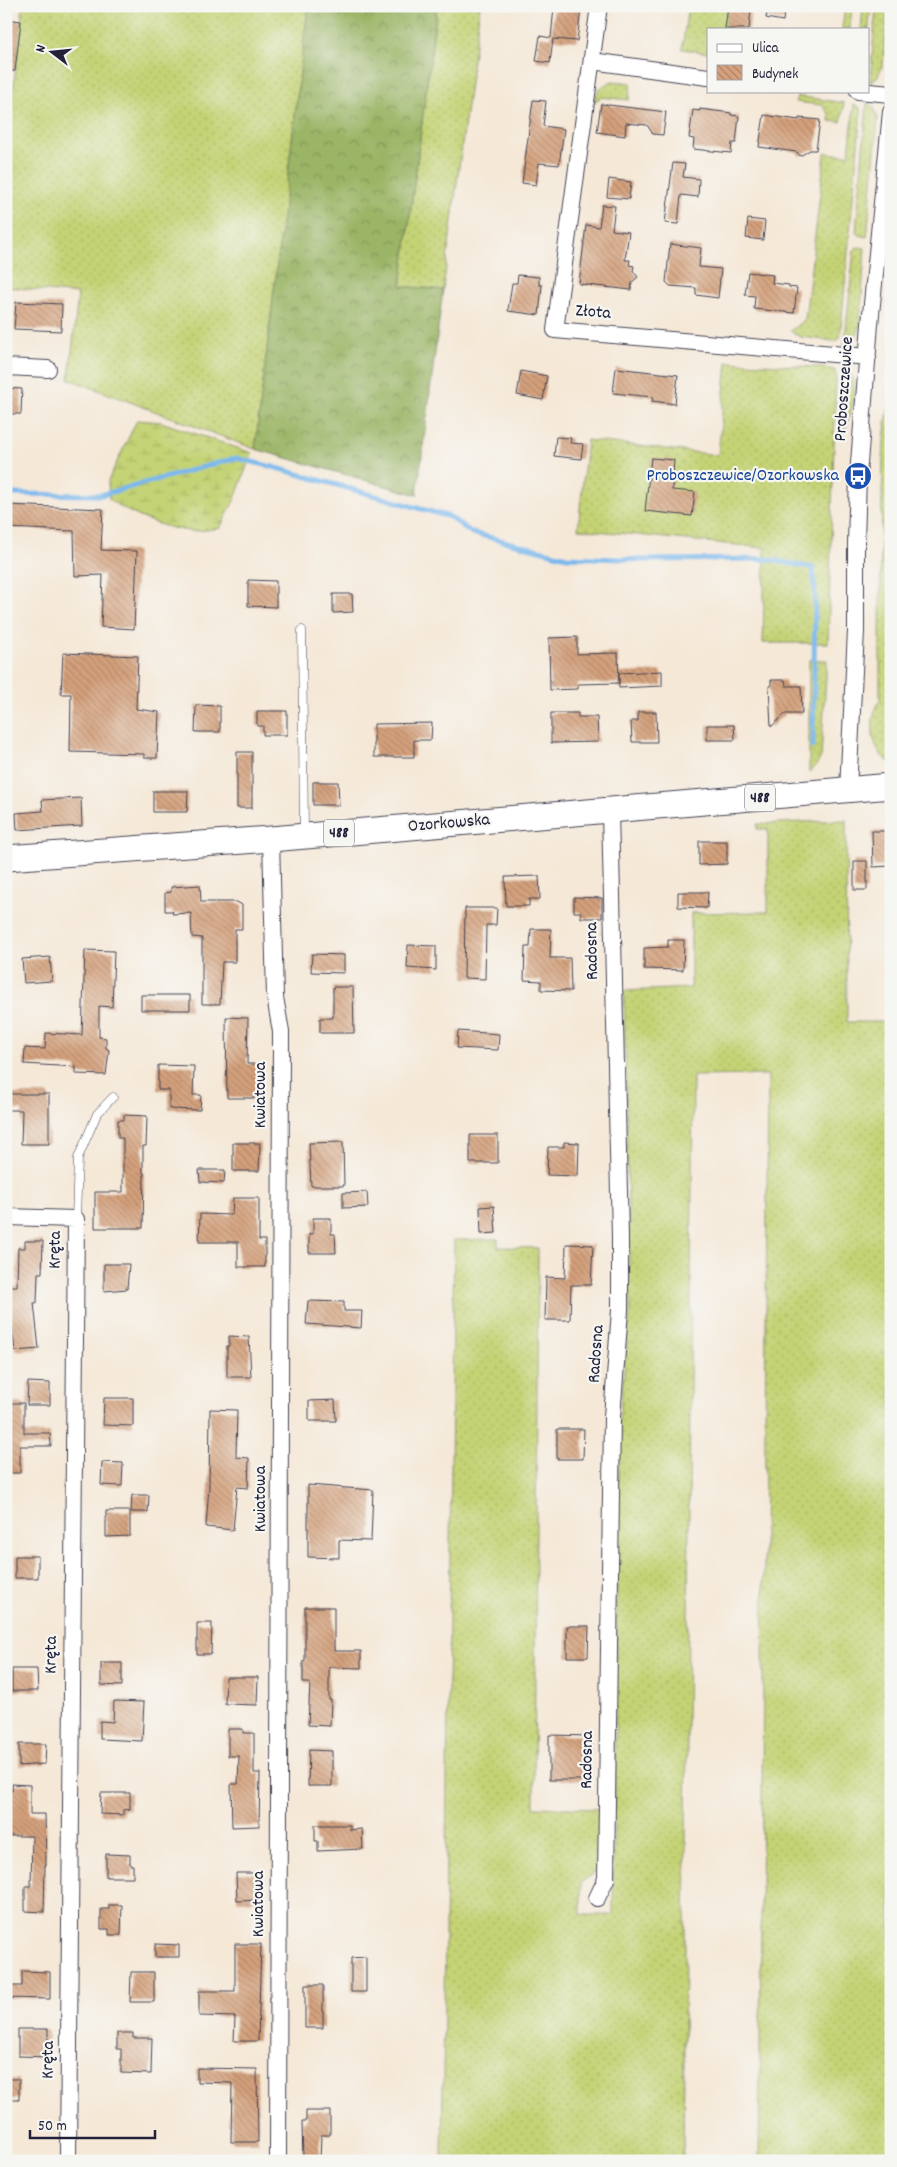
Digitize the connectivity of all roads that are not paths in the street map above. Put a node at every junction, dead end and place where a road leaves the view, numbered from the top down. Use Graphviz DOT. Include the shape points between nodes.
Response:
graph roads {
  1 [pos="598,6"];
  2 [pos="592,61"];
  3 [pos="707,77"];
  4 [pos="869,92"];
  5 [pos="891,94"];
  6 [pos="891,112"];
  7 [pos="886,209"];
  8 [pos="868,357"];
  9 [pos="6,367"];
  10 [pos="48,369"];
  11 [pos="302,630"];
  12 [pos="891,786"];
  13 [pos="848,790"];
  14 [pos="610,811"];
  15 [pos="304,836"];
  16 [pos="271,839"];
  17 [pos="6,858"];
  18 [pos="113,1097"];
  19 [pos="6,1217"];
  20 [pos="76,1219"];
  21 [pos="597,1898"];
  22 [pos="68,2161"];
  23 [pos="278,2161"];
  1 -- 2 [label="street, Złota"];
  2 -- 3 [label="street"];
  2 -- 8 [label="street, Złota" via="555,330"];
  4 -- 5 [label="street"];
  6 -- 7 [label="street, Proboszczewice"];
  7 -- 8 [label="street, Proboszczewice"];
  8 -- 13 [label="street, Proboszczewice" via="858,476 856,631"];
  9 -- 10 [label="street"];
  11 -- 15 [label="lane"];
  12 -- 13 [label="main road, Ozorkowska / 488"];
  13 -- 14 [label="main road, Ozorkowska / 488"];
  14 -- 15 [label="main road, Ozorkowska / 488"];
  14 -- 21 [label="street, Radosna" via="620,1310 612,1417 606,1879"];
  15 -- 16 [label="main road, Ozorkowska / 488"];
  16 -- 17 [label="main road, Ozorkowska / 488"];
  16 -- 23 [label="street, Kwiatowa" via="275,997 281,1032"];
  18 -- 20 [label="lane" via="97,1114 78,1158"];
  19 -- 20 [label="street, Kręta"];
  20 -- 22 [label="street, Kręta"];
}
